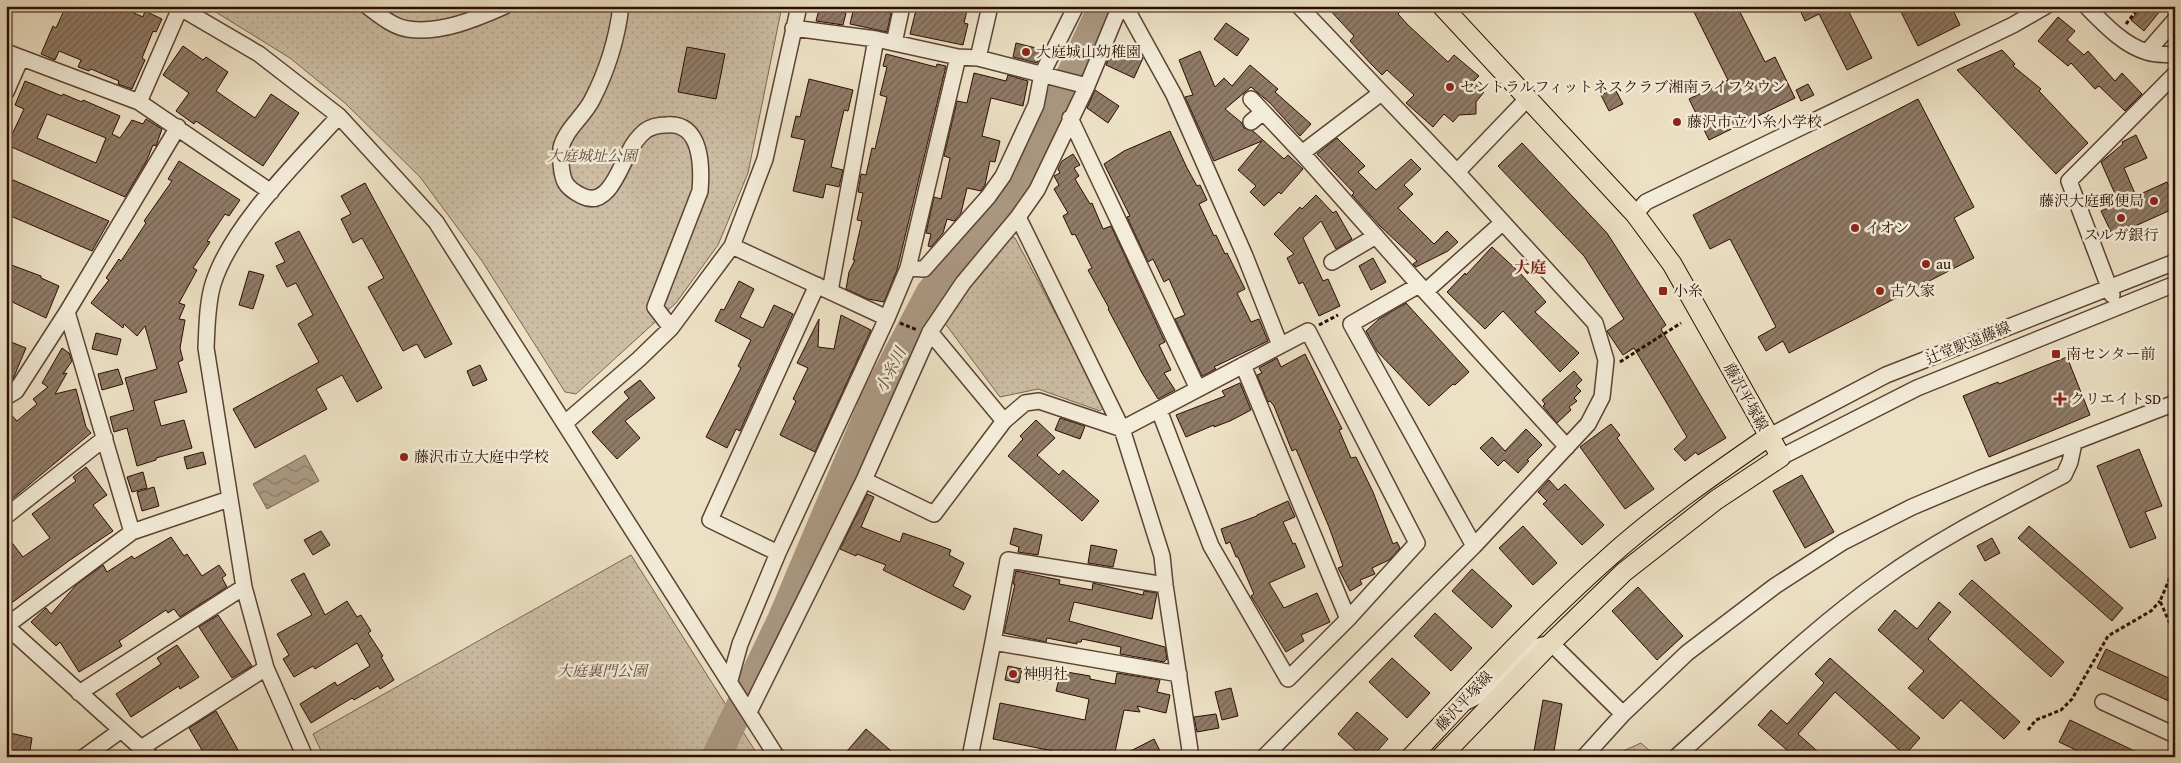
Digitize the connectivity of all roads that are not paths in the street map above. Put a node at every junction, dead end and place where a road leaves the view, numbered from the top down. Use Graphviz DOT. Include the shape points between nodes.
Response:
graph roads {
  1 [pos="367,6"];
  2 [pos="505,6"];
  3 [pos="621,6"];
  4 [pos="799,6"];
  5 [pos="902,6"];
  6 [pos="990,6"];
  7 [pos="1076,6"];
  8 [pos="1120,6"];
  9 [pos="1126,6"];
  10 [pos="1299,6"];
  11 [pos="1442,6"];
  12 [pos="2046,6"];
  13 [pos="2086,6"];
  14 [pos="179,7"];
  15 [pos="2175,20"];
  16 [pos="793,28"];
  17 [pos="876,39"];
  18 [pos="894,43"];
  19 [pos="6,52"];
  20 [pos="2147,52"];
  21 [pos="2175,56"];
  22 [pos="958,57"];
  23 [pos="21,58"];
  24 [pos="978,58"];
  25 [pos="2175,74"];
  26 [pos="1049,77"];
  27 [pos="1082,85"];
  28 [pos="6,92"];
  29 [pos="1381,93"];
  30 [pos="1528,98"];
  31 [pos="1251,99"];
  32 [pos="139,102"];
  33 [pos="1263,112"];
  34 [pos="338,116"];
  35 [pos="1070,118"];
  36 [pos="1250,122"];
  37 [pos="178,127"];
  38 [pos="1302,153"];
  39 [pos="1456,172"];
  40 [pos="271,192"];
  41 [pos="1634,214"];
  42 [pos="1018,217"];
  43 [pos="1502,223"];
  44 [pos="1376,236"];
  45 [pos="732,246"];
  46 [pos="1332,262"];
  47 [pos="2175,262"];
  48 [pos="908,268"];
  49 [pos="2175,284"];
  50 [pos="824,288"];
  51 [pos="1423,288"];
  52 [pos="2109,288"];
  53 [pos="2115,306"];
  54 [pos="67,312"];
  55 [pos="887,318"];
  56 [pos="671,328"];
  57 [pos="924,331"];
  58 [pos="1280,345"];
  59 [pos="1243,365"];
  60 [pos="1198,389"];
  61 [pos="6,397"];
  62 [pos="2175,403"];
  63 [pos="1159,410"];
  64 [pos="1004,421"];
  65 [pos="566,423"];
  66 [pos="1122,429"];
  67 [pos="1768,437"];
  68 [pos="105,438"];
  69 [pos="2074,443"];
  70 [pos="1568,447"];
  71 [pos="1781,457"];
  72 [pos="864,480"];
  73 [pos="229,499"];
  74 [pos="6,516"];
  75 [pos="132,532"];
  76 [pos="1474,546"];
  77 [pos="778,553"];
  78 [pos="1164,586"];
  79 [pos="244,587"];
  80 [pos="1348,619"];
  81 [pos="6,626"];
  82 [pos="993,642"];
  83 [pos="1551,643"];
  84 [pos="266,668"];
  85 [pos="1179,674"];
  86 [pos="730,680"];
  87 [pos="79,692"];
  88 [pos="2103,702"];
  89 [pos="1460,705"];
  90 [pos="749,712"];
  91 [pos="1623,714"];
  92 [pos="120,731"];
  93 [pos="2175,735"];
  94 [pos="146,753"];
  95 [pos="84,757"];
  96 [pos="305,757"];
  97 [pos="777,757"];
  98 [pos="970,757"];
  99 [pos="1191,757"];
  100 [pos="1264,757"];
  101 [pos="1411,757"];
  102 [pos="1440,757"];
  103 [pos="1584,757"];
  104 [pos="1676,757"];
  1 -- 2 [label="street" via="394,25 407,29 470,21"];
  3 -- 56 [label="street" via="613,48 594,94 561,147 564,182 586,198 596,197 610,189 633,144 644,132 653,126 670,124 685,127 690,132 699,157 700,191 654,307"];
  4 -- 16 [label="street"];
  5 -- 18 [label="street"];
  6 -- 24 [label="street"];
  7 -- 26 [label="street"];
  8 -- 27 [label="street"];
  9 -- 58 [label="street" via="1174,94"];
  10 -- 29 [label="street"];
  11 -- 30 [label="main road, 藤沢平塚線"];
  12 -- 41 [label="street" via="2013,25 1646,202"];
  13 -- 20 [label="street" via="2129,44"];
  14 -- 32 [label="street"];
  14 -- 34 [label="street" via="259,54"];
  15 -- 20 [label="street"];
  16 -- 17 [label="street"];
  16 -- 45 [label="street" via="765,159"];
  17 -- 18 [label="street"];
  17 -- 50 [label="street"];
  18 -- 22 [label="street"];
  19 -- 23 [label="street"];
  20 -- 21 [label="street"];
  22 -- 24 [label="street"];
  22 -- 48 [label="street"];
  23 -- 28 [label="street"];
  23 -- 32 [label="street"];
  24 -- 26 [label="street"];
  25 -- 52 [label="street" via="2069,181"];
  26 -- 27 [label="street"];
  26 -- 48 [label="street" via="1007,167 988,198 924,269"];
  27 -- 35 [label="street"];
  29 -- 38 [label="street"];
  29 -- 39 [label="street"];
  30 -- 39 [label="street"];
  30 -- 41 [label="main road, 藤沢平塚線"];
  31 -- 33 [label="street"];
  32 -- 37 [label="street"];
  33 -- 36 [label="street"];
  33 -- 38 [label="street"];
  34 -- 40 [label="street"];
  34 -- 65 [label="street" via="436,222"];
  35 -- 42 [label="street" via="1037,190"];
  35 -- 60 [label="street"];
  37 -- 40 [label="street"];
  37 -- 54 [label="street"];
  38 -- 44 [label="street"];
  39 -- 43 [label="street"];
  40 -- 73 [label="street" via="232,240 214,283 207,316 206,348"];
  41 -- 67 [label="main road, 藤沢平塚線" via="1672,264"];
  42 -- 57 [label="street"];
  42 -- 66 [label="street"];
  43 -- 51 [label="street"];
  43 -- 70 [label="street" via="1595,323 1606,360 1602,397 1588,424"];
  44 -- 46 [label="street"];
  44 -- 51 [label="street"];
  45 -- 50 [label="street"];
  45 -- 56 [label="street"];
  47 -- 52 [label="street, 辻堂駅遠藤線"];
  48 -- 55 [label="street"];
  49 -- 53 [label="street, 辻堂駅遠藤線"];
  50 -- 55 [label="street"];
  50 -- 77 [label="street" via="710,520"];
  51 -- 70 [label="street"];
  51 -- 76 [label="street" via="1351,324"];
  52 -- 53 [label="street"];
  52 -- 67 [label="street, 辻堂駅遠藤線" via="1886,375"];
  53 -- 71 [label="street, 辻堂駅遠藤線" via="1917,388"];
  54 -- 61 [label="street" via="16,391"];
  54 -- 68 [label="street"];
  55 -- 77 [label="street"];
  56 -- 65 [label="street"];
  57 -- 64 [label="street"];
  57 -- 72 [label="street"];
  58 -- 59 [label="street"];
  58 -- 80 [label="street" via="1308,331 1417,543"];
  59 -- 60 [label="street"];
  59 -- 80 [label="street"];
  60 -- 63 [label="street"];
  62 -- 69 [label="street"];
  63 -- 66 [label="street"];
  63 -- 80 [label="street" via="1211,546 1288,679"];
  64 -- 66 [label="street" via="1025,403 1039,401"];
  64 -- 72 [label="street" via="934,514"];
  65 -- 86 [label="street"];
  66 -- 78 [label="street" via="1162,556"];
  67 -- 71 [label="main road"];
  67 -- 89 [label="main road, 藤沢平塚線" via="1703,482 1609,557 1536,625"];
  68 -- 74 [label="street"];
  68 -- 75 [label="street"];
  69 -- 91 [label="street" via="1929,500 1843,542 1729,619 1687,653"];
  69 -- 104 [label="street" via="2064,475 1926,550 1883,579 1841,611"];
  70 -- 76 [label="street"];
  71 -- 83 [label="main road, 藤沢平塚線" via="1716,500 1624,572"];
  72 -- 90 [label="street"];
  73 -- 75 [label="street"];
  73 -- 79 [label="street"];
  75 -- 81 [label="street"];
  76 -- 100 [label="street"];
  77 -- 86 [label="street" via="740,644"];
  78 -- 82 [label="street" via="1008,560"];
  78 -- 85 [label="street"];
  79 -- 84 [label="street"];
  79 -- 87 [label="street"];
  81 -- 87 [label="street"];
  82 -- 85 [label="street"];
  82 -- 98 [label="street"];
  83 -- 89 [label="street" via="1527,649 1484,693"];
  83 -- 91 [label="street"];
  83 -- 102 [label="main road, 藤沢平塚線"];
  84 -- 94 [label="street"];
  84 -- 96 [label="street"];
  85 -- 99 [label="street"];
  86 -- 90 [label="street"];
  87 -- 92 [label="street"];
  88 -- 93 [label="street"];
  89 -- 101 [label="main road, 藤沢平塚線"];
  90 -- 97 [label="street"];
  91 -- 103 [label="street"];
  92 -- 94 [label="street"];
  92 -- 95 [label="street"];
}
